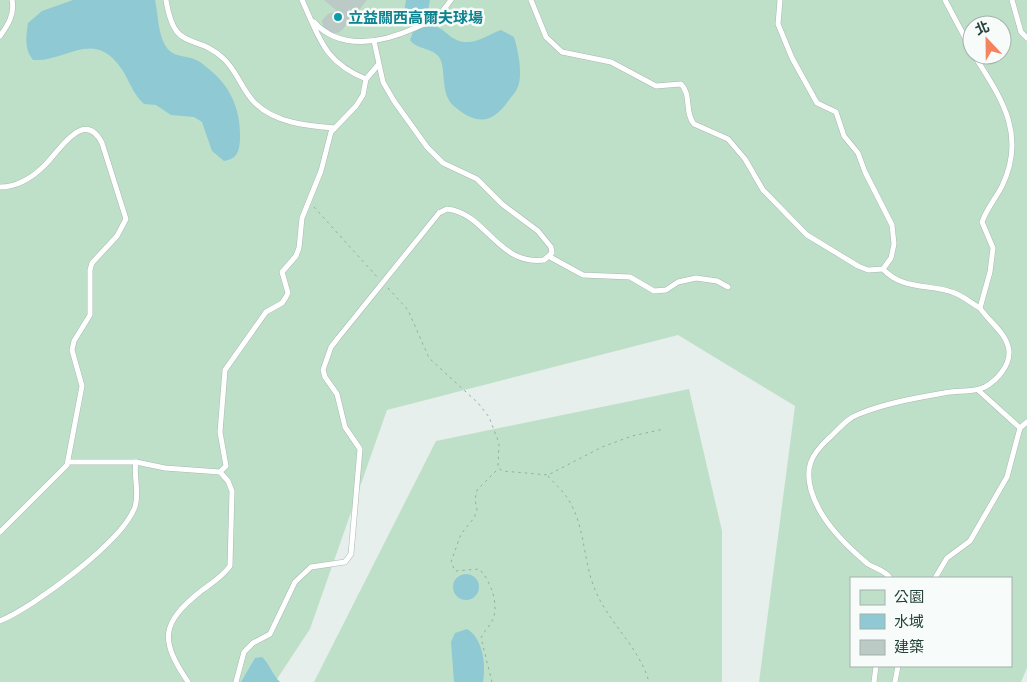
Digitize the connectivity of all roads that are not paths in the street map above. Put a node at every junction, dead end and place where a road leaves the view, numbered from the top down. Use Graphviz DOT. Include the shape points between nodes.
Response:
graph roads {
  1 [pos="12,0"];
  2 [pos="166,0"];
  3 [pos="302,0"];
  4 [pos="451,0"];
  5 [pos="531,0"];
  6 [pos="780,0"];
  7 [pos="945,0"];
  8 [pos="1012,0"];
  9 [pos="309,16"];
  10 [pos="962,32"];
  11 [pos="0,36"];
  12 [pos="1027,38"];
  13 [pos="374,41"];
  14 [pos="980,65"];
  15 [pos="378,66"];
  16 [pos="366,79"];
  17 [pos="334,128"];
  18 [pos="0,187"];
  19 [pos="550,257"];
  20 [pos="883,269"];
  21 [pos="728,287"];
  22 [pos="980,308"];
  23 [pos="978,390"];
  24 [pos="1027,422"];
  25 [pos="1020,428"];
  26 [pos="68,462"];
  27 [pos="136,462"];
  28 [pos="220,472"];
  29 [pos="0,532"];
  30 [pos="889,577"];
  31 [pos="936,577"];
  32 [pos="0,621"];
  33 [pos="876,667"];
  34 [pos="898,667"];
  35 [pos="188,682"];
  36 [pos="236,682"];
  37 [pos="874,682"];
  38 [pos="895,682"];
  1 -- 11 [label="lane" via="14,9"];
  2 -- 17 [label="lane" via="169,19 176,31 224,58 255,103 276,116 304,126"];
  3 -- 9 [label="lane"];
  4 -- 13 [label="lane" via="433,20"];
  5 -- 20 [label="lane" via="546,37 562,52 611,62 656,86 681,84 687,93 690,119 694,124 728,139 745,159 763,190 807,235 858,266 868,270"];
  6 -- 20 [label="lane" via="778,24 792,58 817,103 836,112 844,136 858,153 889,216 894,244 891,258"];
  7 -- 10 [label="lane"];
  8 -- 12 [label="lane" via="1021,32"];
  9 -- 13 [label="lane" via="333,37 348,41"];
  9 -- 16 [label="lane" via="331,58 351,73"];
  13 -- 15 [label="lane"];
  14 -- 22 [label="lane" via="1006,108 1012,125 1013,146 1002,187 982,222 993,248"];
  15 -- 16 [label="lane"];
  15 -- 19 [label="lane" via="394,101 432,153 443,163 477,180 538,231 551,246"];
  16 -- 17 [label="lane" via="356,106"];
  17 -- 28 [label="lane" via="326,143 324,162 302,218 299,248 282,272 288,293 282,303 266,312 225,370 220,432 226,466"];
  18 -- 26 [label="lane" via="25,180 46,164 73,134 92,130 102,143 125,213 124,225 92,263 90,270 90,315 74,340 72,350 82,386"];
  19 -- 21 [label="lane" via="583,275 630,277 654,291 666,290 678,282 696,278"];
  19 -- 36 [label="lane, bridge" via="523,260 462,214 447,209 439,212 338,338 323,370 324,378 337,394 345,427 360,449 351,554 345,562 311,567 295,582 270,634 253,642 244,652"];
  20 -- 22 [label="lane" via="902,283 953,292"];
  22 -- 23 [label="lane" via="1003,335 1009,351 1008,363 1000,375"];
  23 -- 25 [label="lane"];
  23 -- 30 [label="lane" via="944,392 856,414 816,450 810,461 808,474 818,508 848,545"];
  24 -- 25 [label="lane"];
  25 -- 31 [label="lane" via="1008,477 970,541 947,558"];
  26 -- 27 [label="lane"];
  26 -- 29 [label="lane" via="60,474"];
  27 -- 28 [label="lane" via="165,468"];
  27 -- 32 [label="lane" via="138,496 122,529 46,595"];
  28 -- 35 [label="lane" via="232,491 230,566 174,618 168,632 173,660"];
  33 -- 37 [label="lane"];
  34 -- 38 [label="lane"];
}
